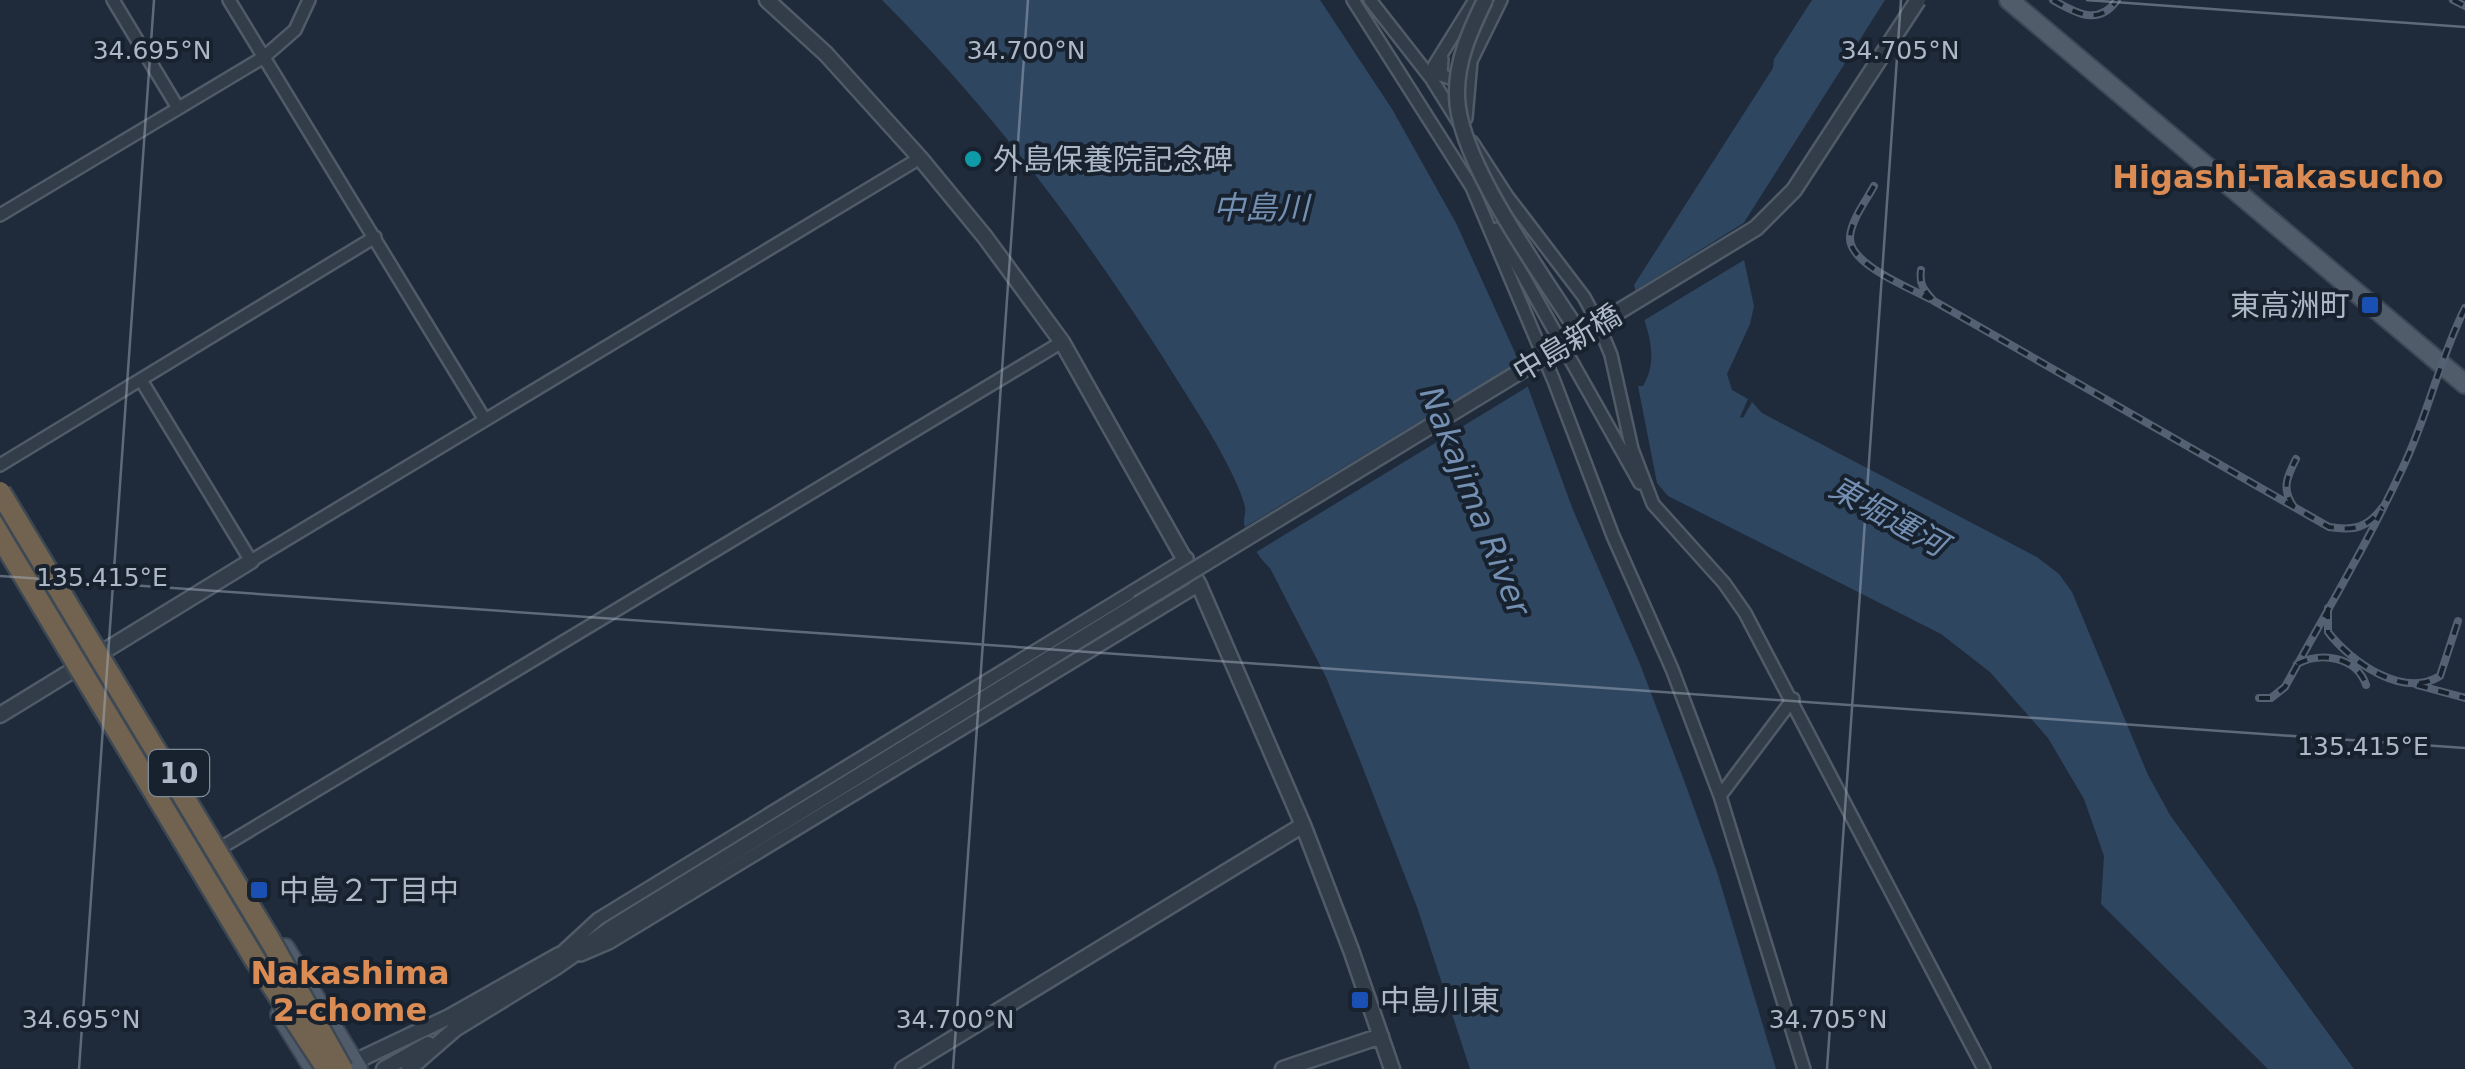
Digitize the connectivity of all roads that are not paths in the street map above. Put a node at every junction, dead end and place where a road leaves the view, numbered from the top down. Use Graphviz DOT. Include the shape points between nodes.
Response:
graph roads {
  1 [pos="113,0"];
  2 [pos="229,0"];
  3 [pos="309,0"];
  4 [pos="768,0"];
  5 [pos="1353,0"];
  6 [pos="1370,0"];
  7 [pos="1475,0"];
  8 [pos="1485,0"];
  9 [pos="1501,0"];
  10 [pos="1918,0"];
  11 [pos="2009,0"];
  12 [pos="1450,41"];
  13 [pos="264,57"];
  14 [pos="1472,61"];
  15 [pos="1432,78"];
  16 [pos="178,108"];
  17 [pos="1471,141"];
  18 [pos="920,158"];
  19 [pos="1471,185"];
  20 [pos="0,215"];
  21 [pos="375,238"];
  22 [pos="1580,336"];
  23 [pos="1062,342"];
  24 [pos="141,380"];
  25 [pos="2465,384"];
  26 [pos="485,420"];
  27 [pos="0,465"];
  28 [pos="0,478"];
  29 [pos="0,492"];
  30 [pos="1653,504"];
  31 [pos="0,512"];
  32 [pos="0,536"];
  33 [pos="0,555"];
  34 [pos="1187,558"];
  35 [pos="251,561"];
  36 [pos="36,584"];
  37 [pos="1200,585"];
  38 [pos="88,662"];
  39 [pos="1793,700"];
  40 [pos="0,716"];
  41 [pos="1720,796"];
  42 [pos="1303,825"];
  43 [pos="223,846"];
  44 [pos="188,867"];
  45 [pos="561,959"];
  46 [pos="455,1029"];
  47 [pos="1381,1036"];
  48 [pos="302,1050"];
  49 [pos="352,1067"];
  50 [pos="315,1069"];
  51 [pos="327,1069"];
  52 [pos="384,1069"];
  53 [pos="409,1069"];
  54 [pos="902,1069"];
  55 [pos="1283,1069"];
  56 [pos="1392,1069"];
  57 [pos="1804,1069"];
  58 [pos="1984,1069"];
  1 -- 16 [label="street"];
  2 -- 13 [label="street"];
  3 -- 13 [label="street" via="295,30"];
  4 -- 18 [label="street"];
  5 -- 19 [label="street"];
  6 -- 15 [label="street"];
  7 -- 12 [label="street"];
  8 -- 22 [label="street, bridge" via="1460,68 1464,138"];
  9 -- 14 [label="street"];
  10 -- 22 [label="street, 中島新橋, bridge" via="1794,190 1756,228"];
  11 -- 25 [label="main road"];
  12 -- 14 [label="street" via="1442,75 1459,77"];
  12 -- 15 [label="street"];
  13 -- 16 [label="street"];
  13 -- 21 [label="street"];
  14 -- 17 [label="street" via="1465,111"];
  15 -- 17 [label="street"];
  16 -- 20 [label="street"];
  17 -- 30 [label="street" via="1597,321"];
  18 -- 23 [label="street"];
  18 -- 26 [label="street"];
  19 -- 30 [label="street"];
  19 -- 41 [label="street"];
  21 -- 24 [label="street"];
  21 -- 26 [label="street"];
  22 -- 45 [label="street, 中島新橋, bridge"];
  23 -- 34 [label="street"];
  23 -- 43 [label="street"];
  24 -- 27 [label="street"];
  24 -- 35 [label="street"];
  26 -- 35 [label="street"];
  28 -- 38 [label="main road, 10"];
  29 -- 49 [label="highway, bridge"];
  30 -- 39 [label="street" via="1734,598"];
  31 -- 36 [label="highway"];
  32 -- 36 [label="highway, bridge"];
  33 -- 38 [label="main road, 10"];
  34 -- 37 [label="street"];
  34 -- 45 [label="street" via="598,918"];
  35 -- 38 [label="street"];
  36 -- 38 [label="highway"];
  36 -- 48 [label="highway, bridge" via="273,968"];
  36 -- 51 [label="highway, bridge" via="254,958"];
  37 -- 42 [label="street"];
  37 -- 45 [label="street" via="609,943"];
  38 -- 40 [label="street"];
  38 -- 43 [label="main road, 10"];
  38 -- 44 [label="main road, 10"];
  39 -- 41 [label="street"];
  39 -- 58 [label="street"];
  41 -- 57 [label="street"];
  42 -- 47 [label="street"];
  42 -- 54 [label="street"];
  43 -- 44 [label="street"];
  43 -- 49 [label="main road, 10"];
  44 -- 48 [label="main road, 10"];
  45 -- 46 [label="street"];
  45 -- 49 [label="street"];
  46 -- 52 [label="street"];
  46 -- 53 [label="street"];
  47 -- 55 [label="street"];
  47 -- 56 [label="street"];
  48 -- 50 [label="main road, 10"];
  49 -- 50 [label="street"];
}
